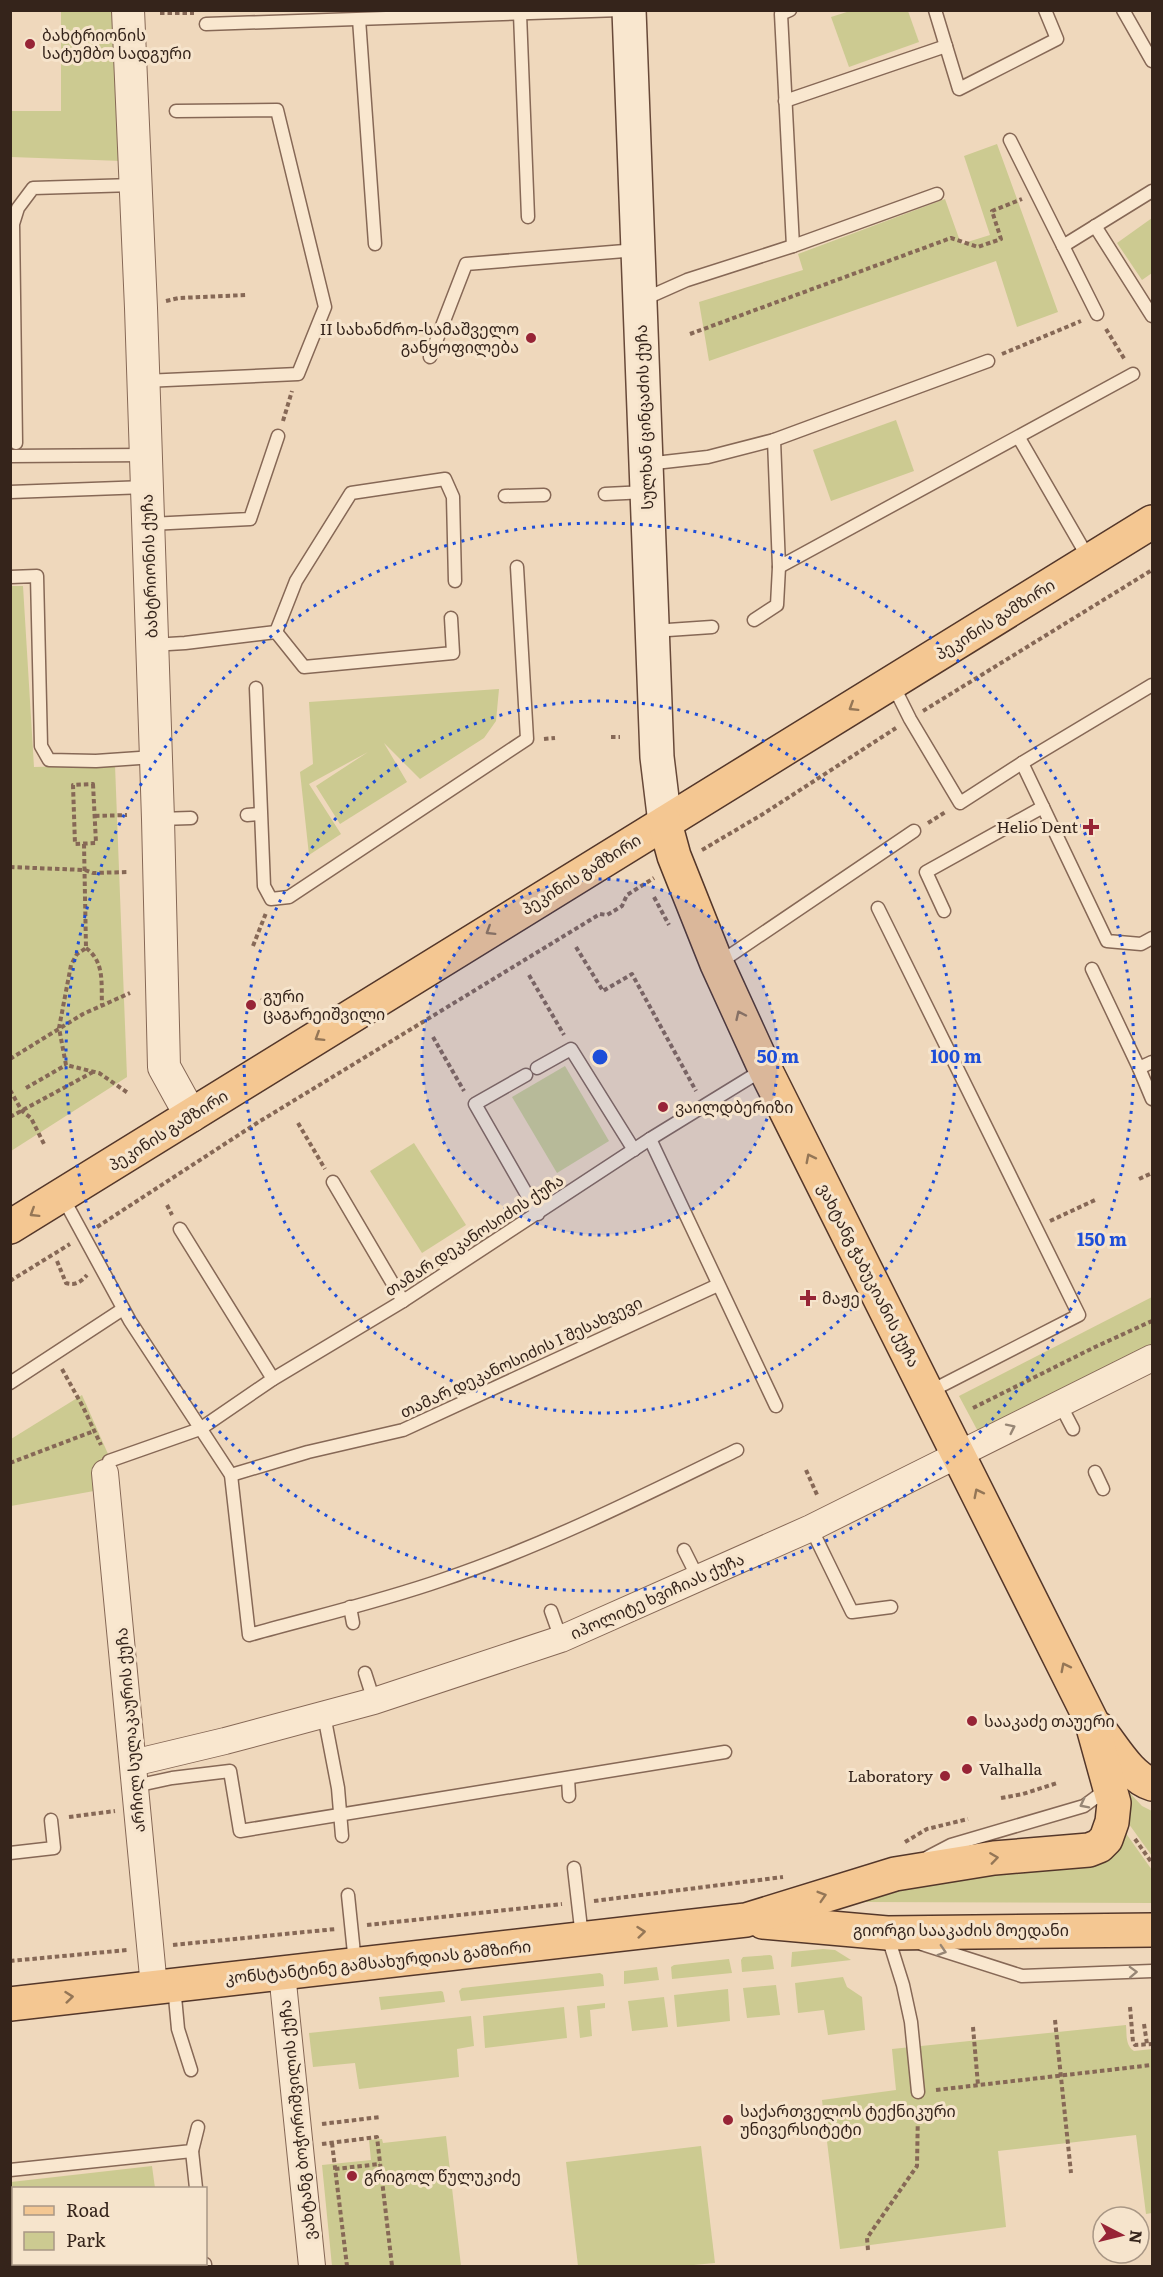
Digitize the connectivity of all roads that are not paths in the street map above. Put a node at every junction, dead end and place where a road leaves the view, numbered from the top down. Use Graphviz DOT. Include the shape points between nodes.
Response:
graph roads {
  1 [pos="128,10"];
  2 [pos="621,10"];
  3 [pos="629,10"];
  4 [pos="790,10"];
  5 [pos="935,10"];
  6 [pos="1045,10"];
  7 [pos="1123,10"];
  8 [pos="382,14"];
  9 [pos="520,14"];
  10 [pos="359,19"];
  11 [pos="206,24"];
  12 [pos="945,46"];
  13 [pos="1152,61"];
  14 [pos="785,101"];
  15 [pos="176,111"];
  16 [pos="1010,140"];
  17 [pos="135,185"];
  18 [pos="1152,191"];
  19 [pos="937,194"];
  20 [pos="528,218"];
  21 [pos="1095,226"];
  22 [pos="375,244"];
  23 [pos="794,246"];
  24 [pos="1063,246"];
  25 [pos="638,250"];
  26 [pos="640,301"];
  27 [pos="1097,314"];
  28 [pos="1152,316"];
  29 [pos="430,357"];
  30 [pos="988,360"];
  31 [pos="1134,374"];
  32 [pos="143,381"];
  33 [pos="278,436"];
  34 [pos="1019,438"];
  35 [pos="774,440"];
  36 [pos="16,443"];
  37 [pos="145,455"];
  38 [pos="10,456"];
  39 [pos="646,478"];
  40 [pos="146,487"];
  41 [pos="10,492"];
  42 [pos="605,494"];
  43 [pos="544,495"];
  44 [pos="505,496"];
  45 [pos="1152,522"];
  46 [pos="148,525"];
  47 [pos="1089,560"];
  48 [pos="517,567"];
  49 [pos="780,567"];
  50 [pos="10,577"];
  51 [pos="455,581"];
  52 [pos="451,618"];
  53 [pos="754,620"];
  54 [pos="712,627"];
  55 [pos="652,631"];
  56 [pos="276,632"];
  57 [pos="152,645"];
  58 [pos="892,683"];
  59 [pos="1152,684"];
  60 [pos="256,688"];
  61 [pos="156,757"];
  62 [pos="1022,763"];
  63 [pos="1043,807"];
  64 [pos="260,814"];
  65 [pos="247,815"];
  66 [pos="191,818"];
  67 [pos="158,819"];
  68 [pos="665,823"];
  69 [pos="914,831"];
  70 [pos="878,908"];
  71 [pos="944,911"];
  72 [pos="1152,939"];
  73 [pos="717,964"];
  74 [pos="1092,969"];
  75 [pos="1152,1062"];
  76 [pos="1139,1068"];
  77 [pos="765,1069"];
  78 [pos="1152,1099"];
  79 [pos="191,1116"];
  80 [pos="650,1139"];
  81 [pos="634,1150"];
  82 [pos="333,1182"];
  83 [pos="62,1196"];
  84 [pos="537,1214"];
  85 [pos="10,1227"];
  86 [pos="180,1229"];
  87 [pos="718,1285"];
  88 [pos="403,1301"];
  89 [pos="123,1309"];
  90 [pos="1152,1358"];
  91 [pos="273,1378"];
  92 [pos="10,1383"];
  93 [pos="927,1393"];
  94 [pos="1060,1404"];
  95 [pos="776,1406"];
  96 [pos="200,1429"];
  97 [pos="1073,1429"];
  98 [pos="737,1450"];
  99 [pos="958,1454"];
  100 [pos="107,1467"];
  101 [pos="1095,1472"];
  102 [pos="231,1475"];
  103 [pos="1103,1489"];
  104 [pos="811,1528"];
  105 [pos="684,1550"];
  106 [pos="698,1578"];
  107 [pos="350,1607"];
  108 [pos="891,1607"];
  109 [pos="551,1611"];
  110 [pos="353,1623"];
  111 [pos="561,1639"];
  112 [pos="365,1673"];
  113 [pos="374,1701"];
  114 [pos="324,1715"];
  115 [pos="725,1752"];
  116 [pos="134,1775"];
  117 [pos="568,1778"];
  118 [pos="1130,1780"];
  119 [pos="569,1796"];
  120 [pos="340,1815"];
  121 [pos="51,1820"];
  122 [pos="342,1836"];
  123 [pos="10,1853"];
  124 [pos="898,1859"];
  125 [pos="574,1868"];
  126 [pos="348,1895"];
  127 [pos="746,1920"];
  128 [pos="1152,1930"];
  129 [pos="887,1933"];
  130 [pos="582,1938"];
  131 [pos="355,1964"];
  132 [pos="1152,1971"];
  133 [pos="282,1973"];
  134 [pos="164,1986"];
  135 [pos="10,2004"];
  136 [pos="191,2070"];
  137 [pos="918,2092"];
  138 [pos="198,2127"];
  139 [pos="192,2151"];
  140 [pos="10,2170"];
  141 [pos="196,2187"];
  142 [pos="312,2266"];
  1 -- 17 [label="street, ბახტრიონის ქუჩა"];
  2 -- 9 [label="lane"];
  3 -- 25 [label="main road, სულხან ცინცაძის ქუჩა"];
  4 -- 14 [label="lane" via="781,14"];
  5 -- 12 [label="lane"];
  6 -- 12 [label="lane" via="1057,39 959,89"];
  7 -- 13 [label="lane"];
  8 -- 9 [label="lane"];
  8 -- 10 [label="lane"];
  9 -- 20 [label="lane"];
  10 -- 11 [label="lane"];
  10 -- 22 [label="lane"];
  12 -- 14 [label="lane"];
  14 -- 23 [label="lane"];
  15 -- 32 [label="lane" via="277,110 325,307 298,374"];
  16 -- 24 [label="lane"];
  17 -- 32 [label="street, ბახტრიონის ქუჩა"];
  17 -- 36 [label="lane" via="33,188 18,208 13,224"];
  18 -- 21 [label="lane"];
  19 -- 23 [label="lane"];
  21 -- 24 [label="lane"];
  21 -- 28 [label="lane"];
  23 -- 26 [label="lane" via="687,280"];
  24 -- 27 [label="lane"];
  25 -- 26 [label="main road, სულხან ცინცაძის ქუჩა"];
  25 -- 29 [label="lane" via="466,264"];
  26 -- 39 [label="main road, სულხან ცინცაძის ქუჩა"];
  30 -- 35 [label="lane"];
  31 -- 34 [label="lane"];
  32 -- 37 [label="street, ბახტრიონის ქუჩა"];
  33 -- 46 [label="lane" via="250,519"];
  34 -- 47 [label="lane"];
  34 -- 49 [label="lane"];
  35 -- 39 [label="lane"];
  35 -- 49 [label="lane"];
  37 -- 38 [label="lane"];
  37 -- 40 [label="street, ბახტრიონის ქუჩა"];
  39 -- 42 [label="lane"];
  39 -- 55 [label="main road, სულხან ცინცაძის ქუჩა"];
  40 -- 41 [label="lane"];
  40 -- 46 [label="street, ბახტრიონის ქუჩა"];
  43 -- 44 [label="lane"];
  45 -- 47 [label="main road, პეკინის გამზირი"];
  46 -- 57 [label="street, ბახტრიონის ქუჩა"];
  47 -- 58 [label="main road, პეკინის გამზირი"];
  48 -- 64 [label="lane" via="527,739 289,897 271,899 264,886"];
  49 -- 53 [label="lane" via="777,605"];
  50 -- 61 [label="lane" via="37,576 41,746 49,760"];
  51 -- 56 [label="lane" via="453,497 445,479 351,493 296,581"];
  52 -- 56 [label="lane" via="453,653 304,667"];
  54 -- 55 [label="lane"];
  55 -- 68 [label="main road, სულხან ცინცაძის ქუჩა" via="657,757"];
  56 -- 57 [label="lane"];
  57 -- 61 [label="street, ბახტრიონის ქუჩა"];
  58 -- 62 [label="lane" via="960,803"];
  58 -- 68 [label="main road, პეკინის გამზირი, one-way"];
  59 -- 62 [label="lane"];
  60 -- 64 [label="lane"];
  61 -- 67 [label="street, ბახტრიონის ქუჩა"];
  62 -- 63 [label="lane"];
  63 -- 71 [label="lane" via="926,873"];
  63 -- 72 [label="lane" via="1107,941 1141,944"];
  64 -- 65 [label="lane"];
  66 -- 67 [label="lane"];
  67 -- 79 [label="street, ბახტრიონის ქუჩა" via="164,1067"];
  68 -- 73 [label="main road, ვახტანგ ჭაბუკიანის ქუჩა"];
  68 -- 79 [label="main road, პეკინის გამზირი, one-way"];
  69 -- 73 [label="lane"];
  70 -- 93 [label="lane" via="1079,1315"];
  77 -- 73 [label="main road, ვახტანგ ჭაბუკიანის ქუჩა, one-way"];
  74 -- 76 [label="lane"];
  75 -- 76 [label="lane"];
  76 -- 78 [label="lane"];
  77 -- 80 [label="lane, თამარ დეკანოსიძის ქუჩა"];
  93 -- 77 [label="main road, ვახტანგ ჭაბუკიანის ქუჩა, one-way"];
  79 -- 83 [label="main road, პეკინის გამზირი"];
  80 -- 81 [label="lane, თამარ დეკანოსიძის ქუჩა"];
  80 -- 87 [label="lane"];
  81 -- 84 [label="lane, თამარ დეკანოსიძის ქუჩა"];
  81 -- 84 [label="lane" via="571,1050 475,1104"];
  82 -- 88 [label="lane"];
  83 -- 85 [label="main road, პეკინის გამზირი, one-way"];
  83 -- 89 [label="lane"];
  84 -- 88 [label="lane, თამარ დეკანოსიძის ქუჩა"];
  86 -- 91 [label="lane"];
  87 -- 95 [label="lane"];
  87 -- 102 [label="lane, თამარ დეკანოსიძის I შესახვევი" via="403,1430"];
  88 -- 91 [label="lane, თამარ დეკანოსიძის ქუჩა"];
  89 -- 92 [label="lane"];
  89 -- 96 [label="lane"];
  90 -- 94 [label="street, იპოლიტე ხვიჩიას ქუჩა"];
  91 -- 96 [label="lane, თამარ დეკანოსიძის ქუჩა"];
  93 -- 99 [label="main road, ვახტანგ ჭაბუკიანის ქუჩა"];
  94 -- 97 [label="lane"];
  99 -- 94 [label="street, იპოლიტე ხვიჩიას ქუჩა, one-way"];
  96 -- 100 [label="lane"];
  96 -- 102 [label="lane"];
  98 -- 107 [label="lane" via="660,1493 527,1552"];
  99 -- 104 [label="street, იპოლიტე ხვიჩიას ქუჩა"];
  118 -- 99 [label="main road, ვახტანგ ჭაბუკიანის ქუჩა, one-way" via="1091,1719"];
  100 -- 116 [label="street, არჩილ სულაკაურის ქუჩა"];
  101 -- 103 [label="lane"];
  102 -- 107 [label="lane" via="249,1635"];
  104 -- 106 [label="street, იპოლიტე ხვიჩიას ქუჩა"];
  104 -- 108 [label="lane" via="852,1612"];
  105 -- 106 [label="lane"];
  106 -- 111 [label="street, იპოლიტე ხვიჩიას ქუჩა"];
  107 -- 110 [label="lane"];
  109 -- 111 [label="lane"];
  111 -- 113 [label="street, იპოლიტე ხვიჩიას ქუჩა"];
  112 -- 113 [label="lane"];
  113 -- 114 [label="street, იპოლიტე ხვიჩიას ქუჩა"];
  114 -- 116 [label="street, იპოლიტე ხვიჩიას ქუჩა"];
  114 -- 120 [label="lane"];
  115 -- 117 [label="lane"];
  116 -- 120 [label="lane" via="172,1778 230,1771 240,1831"];
  116 -- 134 [label="street, არჩილ სულაკაურის ქუჩა" via="150,1948"];
  117 -- 119 [label="lane"];
  117 -- 120 [label="lane"];
  118 -- 124 [label="lane, one-way" via="1084,1806"];
  124 -- 118 [label="main road, one-way" via="994,1858 1089,1850 1106,1839 1114,1803"];
  120 -- 122 [label="lane"];
  121 -- 123 [label="lane" via="54,1848"];
  127 -- 124 [label="main road, one-way"];
  125 -- 130 [label="lane"];
  126 -- 131 [label="lane"];
  127 -- 129 [label="main road, გიორგი სააკაძის მოედანი"];
  130 -- 127 [label="main road, კონსტანტინე გამსახურდიას გამზირი, one-way"];
  128 -- 129 [label="main road, გიორგი სააკაძის მოედანი"];
  129 -- 132 [label="lane, one-way" via="1022,1976"];
  129 -- 137 [label="lane" via="911,2022"];
  130 -- 131 [label="main road, კონსტანტინე გამსახურდიას გამზირი"];
  131 -- 133 [label="main road, კონსტანტინე გამსახურდიას გამზირი"];
  133 -- 134 [label="main road, კონსტანტინე გამსახურდიას გამზირი"];
  133 -- 142 [label="street, ვახტანგ ბოჭორიშვილის ქუჩა"];
  135 -- 134 [label="main road, კონსტანტინე გამსახურდიას გამზირი, one-way"];
  134 -- 136 [label="lane"];
  138 -- 139 [label="lane"];
  139 -- 140 [label="lane"];
  139 -- 141 [label="lane"];
}
